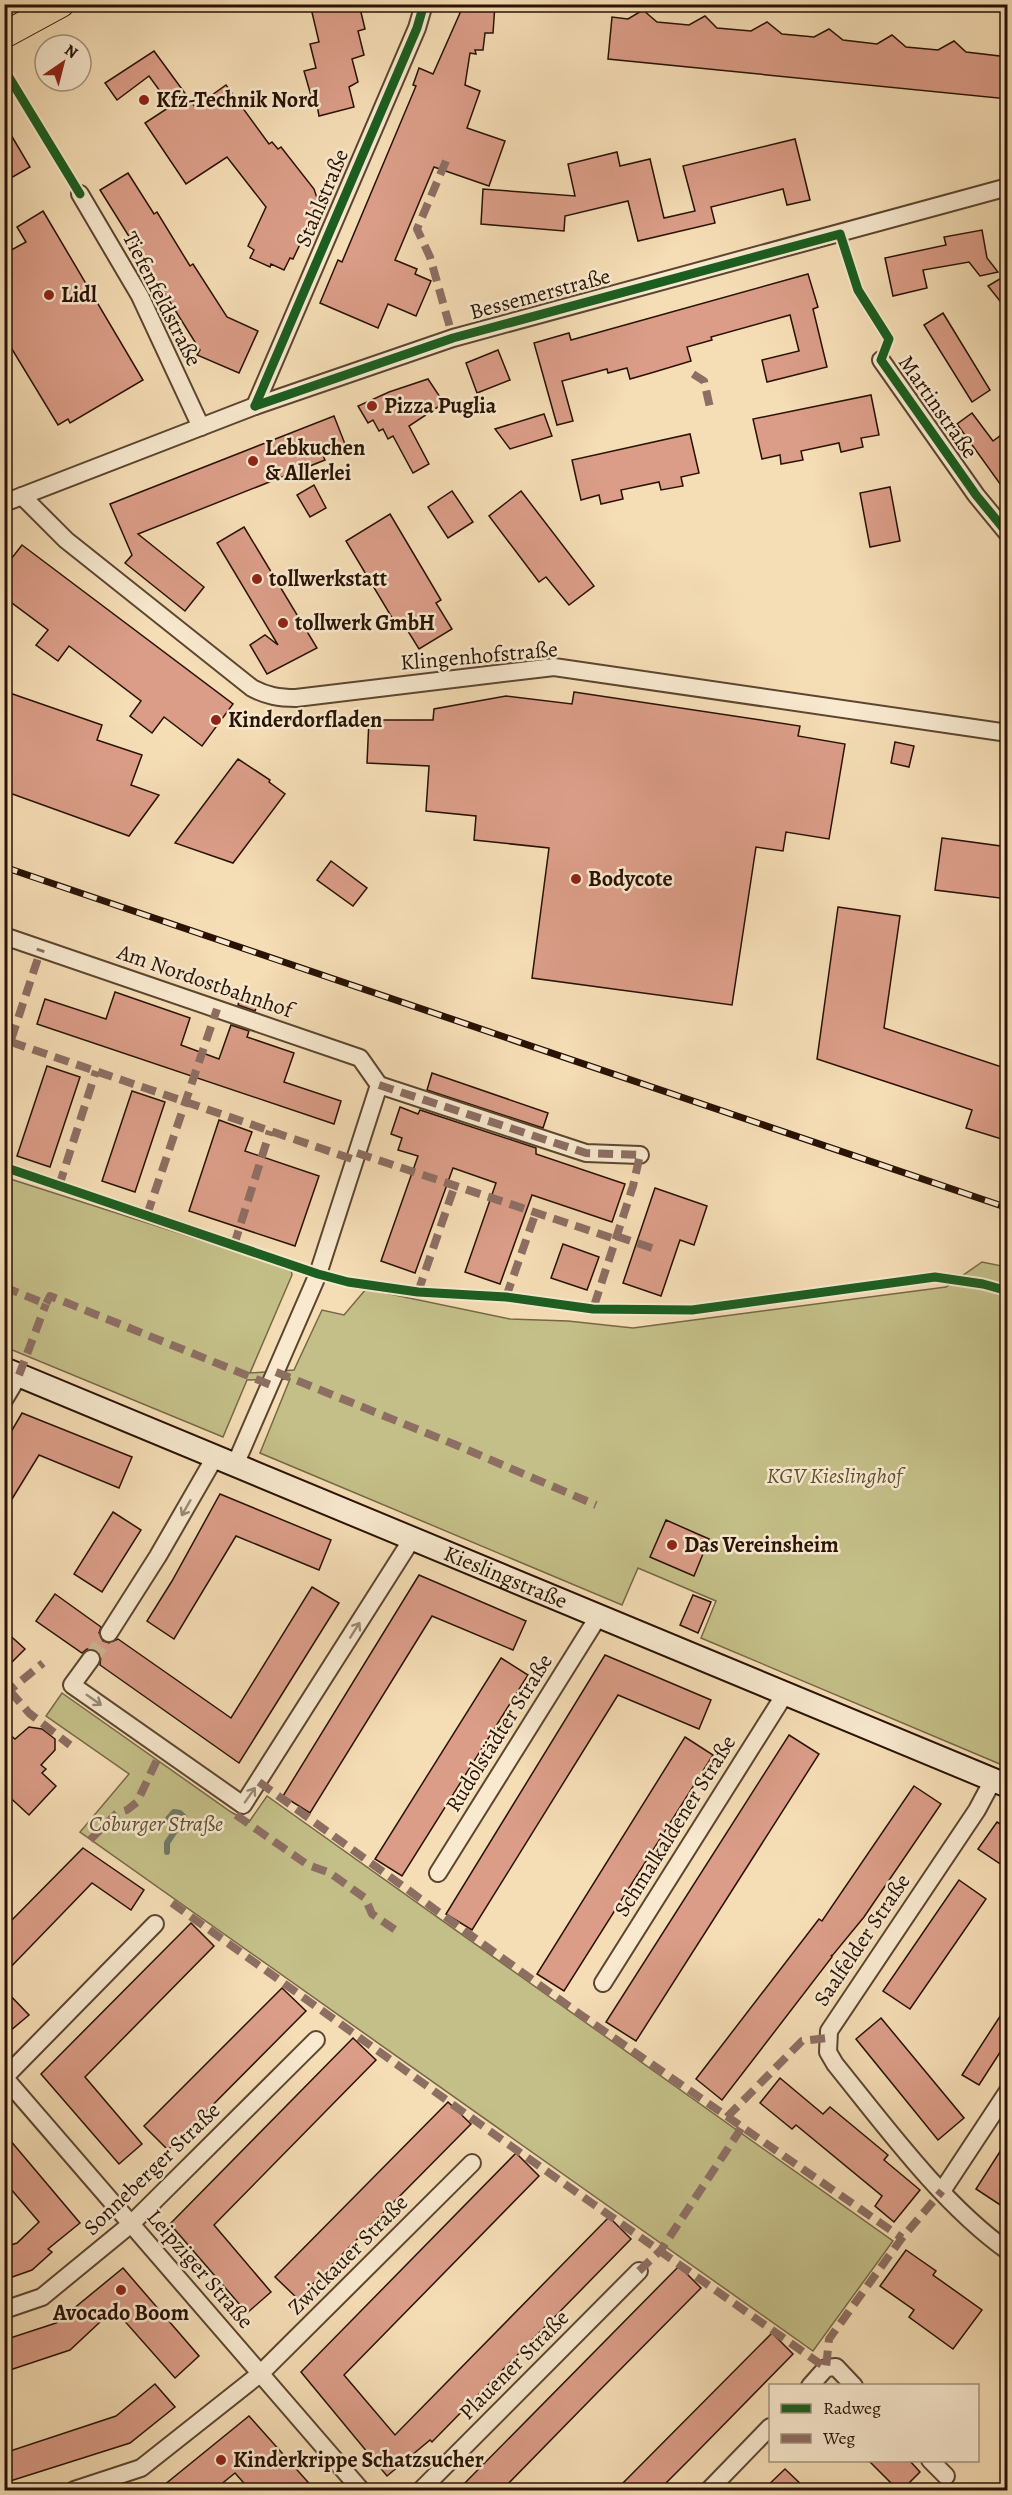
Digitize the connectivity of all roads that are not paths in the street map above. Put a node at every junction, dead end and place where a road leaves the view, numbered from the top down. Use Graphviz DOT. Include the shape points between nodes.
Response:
graph roads {
  1 [pos="61,4"];
  2 [pos="424,4"];
  3 [pos="4,35"];
  4 [pos="1008,187"];
  5 [pos="80,194"];
  6 [pos="881,360"];
  7 [pos="255,406"];
  8 [pos="201,427"];
  9 [pos="22,496"];
  10 [pos="4,503"];
  11 [pos="1008,534"];
  12 [pos="1008,733"];
  13 [pos="4,936"];
  14 [pos="379,1085"];
  15 [pos="640,1155"];
  16 [pos="12,1372"];
  17 [pos="4,1400"];
  18 [pos="225,1461"];
  19 [pos="412,1539"];
  20 [pos="598,1617"];
  21 [pos="110,1633"];
  22 [pos="91,1659"];
  23 [pos="785,1694"];
  24 [pos="1000,1783"];
  25 [pos="438,1873"];
  26 [pos="155,1924"];
  27 [pos="603,1983"];
  28 [pos="316,2040"];
  29 [pos="5,2078"];
  30 [pos="1008,2091"];
  31 [pos="472,2163"];
  32 [pos="942,2191"];
  33 [pos="131,2224"];
  34 [pos="1008,2251"];
  35 [pos="639,2271"];
  36 [pos="4,2310"];
  37 [pos="261,2373"];
  38 [pos="811,2384"];
  39 [pos="853,2384"];
  40 [pos="769,2429"];
  41 [pos="932,2462"];
  42 [pos="946,2476"];
  43 [pos="74,2490"];
  44 [pos="361,2490"];
  45 [pos="421,2490"];
  46 [pos="709,2490"];
  1 -- 3 [label="main road"];
  2 -- 7 [label="street, Stahlstraße"];
  4 -- 7 [label="street, Bessemerstraße" via="453,338"];
  5 -- 8 [label="street, Tiefenfeldstraße" via="140,296"];
  6 -- 11 [label="street, Martinstraße"];
  7 -- 8 [label="street, Bessemerstraße"];
  8 -- 9 [label="street, Bessemerstraße"];
  9 -- 10 [label="street, Bessemerstraße"];
  9 -- 12 [label="street, Klingenhofstraße" via="66,540 252,688 280,698 554,668"];
  13 -- 14 [label="street, Am Nordostbahnhof" via="360,1058"];
  14 -- 15 [label="street" via="586,1153"];
  14 -- 18 [label="street" via="318,1274"];
  16 -- 17 [label="street"];
  16 -- 18 [label="street, Kieslingstraße"];
  18 -- 19 [label="street, Kieslingstraße"];
  18 -- 21 [label="street, one-way"];
  19 -- 20 [label="street, Kieslingstraße"];
  22 -- 19 [label="street, one-way" via="72,1685 243,1806"];
  20 -- 23 [label="street, Kieslingstraße"];
  20 -- 25 [label="street, Rudolstädter Straße"];
  23 -- 24 [label="street, Kieslingstraße"];
  23 -- 27 [label="street, Schmalkaldener Straße"];
  24 -- 32 [label="street, Saalfelder Straße" via="977,1810 850,1997 827,2038 828,2052 835,2064"];
  26 -- 29 [label="street"];
  28 -- 33 [label="street, Sonneberger Straße"];
  29 -- 33 [label="street, Leipziger Straße"];
  30 -- 32 [label="street"];
  31 -- 37 [label="street, Zwickauer Straße"];
  32 -- 34 [label="street, Saalfelder Straße"];
  33 -- 36 [label="street, Sonneberger Straße" via="42,2297"];
  33 -- 37 [label="street, Leipziger Straße"];
  35 -- 45 [label="street, Plauener Straße"];
  37 -- 43 [label="street, Zwickauer Straße" via="141,2468"];
  37 -- 44 [label="street, Leipziger Straße"];
  38 -- 39 [label="street" via="826,2368 836,2367"];
  40 -- 46 [label="street"];
  41 -- 42 [label="street"];
}
